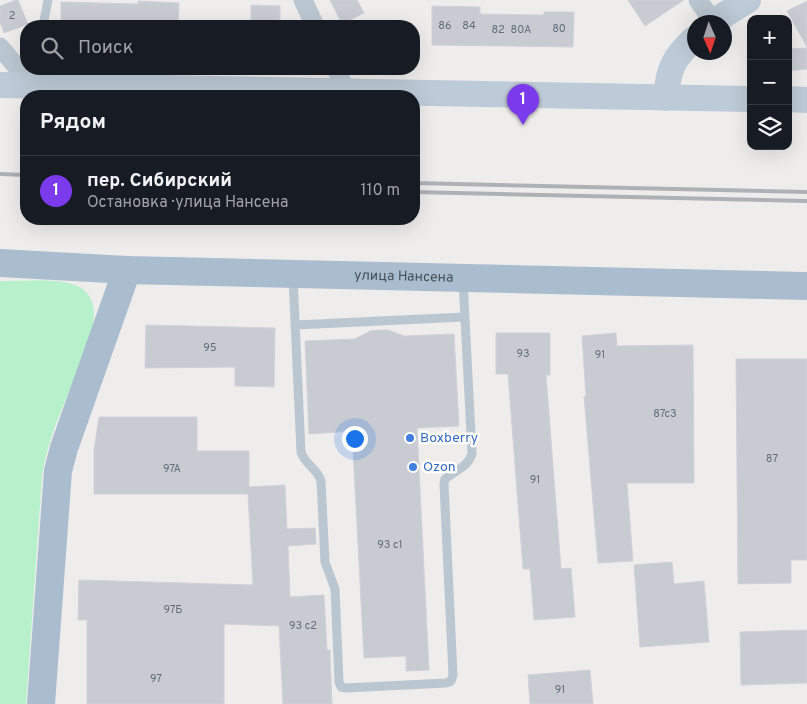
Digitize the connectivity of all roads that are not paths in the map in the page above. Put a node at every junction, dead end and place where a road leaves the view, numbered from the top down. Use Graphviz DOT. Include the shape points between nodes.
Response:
graph roads {
  1 [pos="48,0"];
  2 [pos="303,0"];
  3 [pos="698,0"];
  4 [pos="748,0"];
  5 [pos="708,15"];
  6 [pos="724,15"];
  7 [pos="44,20"];
  8 [pos="312,20"];
  9 [pos="0,47"];
  10 [pos="687,47"];
  11 [pos="20,65"];
  12 [pos="32,75"];
  13 [pos="341,79"];
  14 [pos="41,83"];
  15 [pos="0,85"];
  16 [pos="666,98"];
  17 [pos="747,99"];
  18 [pos="792,99"];
  19 [pos="807,100"];
  20 [pos="12,264"];
  21 [pos="127,270"];
  22 [pos="292,274"];
  23 [pos="463,278"];
  24 [pos="807,286"];
  25 [pos="465,317"];
  26 [pos="295,325"];
  27 [pos="41,704"];
  1 -- 7 [label="lane"];
  2 -- 8 [label="street"];
  3 -- 5 [label="street"];
  4 -- 6 [label="main road"];
  9 -- 11 [label="street"];
  10 -- 16 [label="main road" via="676,59 668,78"];
  12 -- 14 [label="street"];
  13 -- 14 [label="main road"];
  13 -- 16 [label="main road" via="522,96"];
  14 -- 15 [label="main road"];
  16 -- 17 [label="main road"];
  18 -- 19 [label="main road"];
  20 -- 21 [label="main road, улица Нансена"];
  21 -- 22 [label="main road, улица Нансена"];
  21 -- 27 [label="main road" via="58,471"];
  22 -- 23 [label="main road, улица Нансена"];
  22 -- 26 [label="lane"];
  23 -- 24 [label="main road, улица Нансена"];
  23 -- 25 [label="lane"];
  25 -- 26 [label="lane"];
  25 -- 26 [label="lane" via="472,454 466,464 444,479 453,676 446,683 346,688 340,682 335,589 325,562 321,481 301,452"];
}
